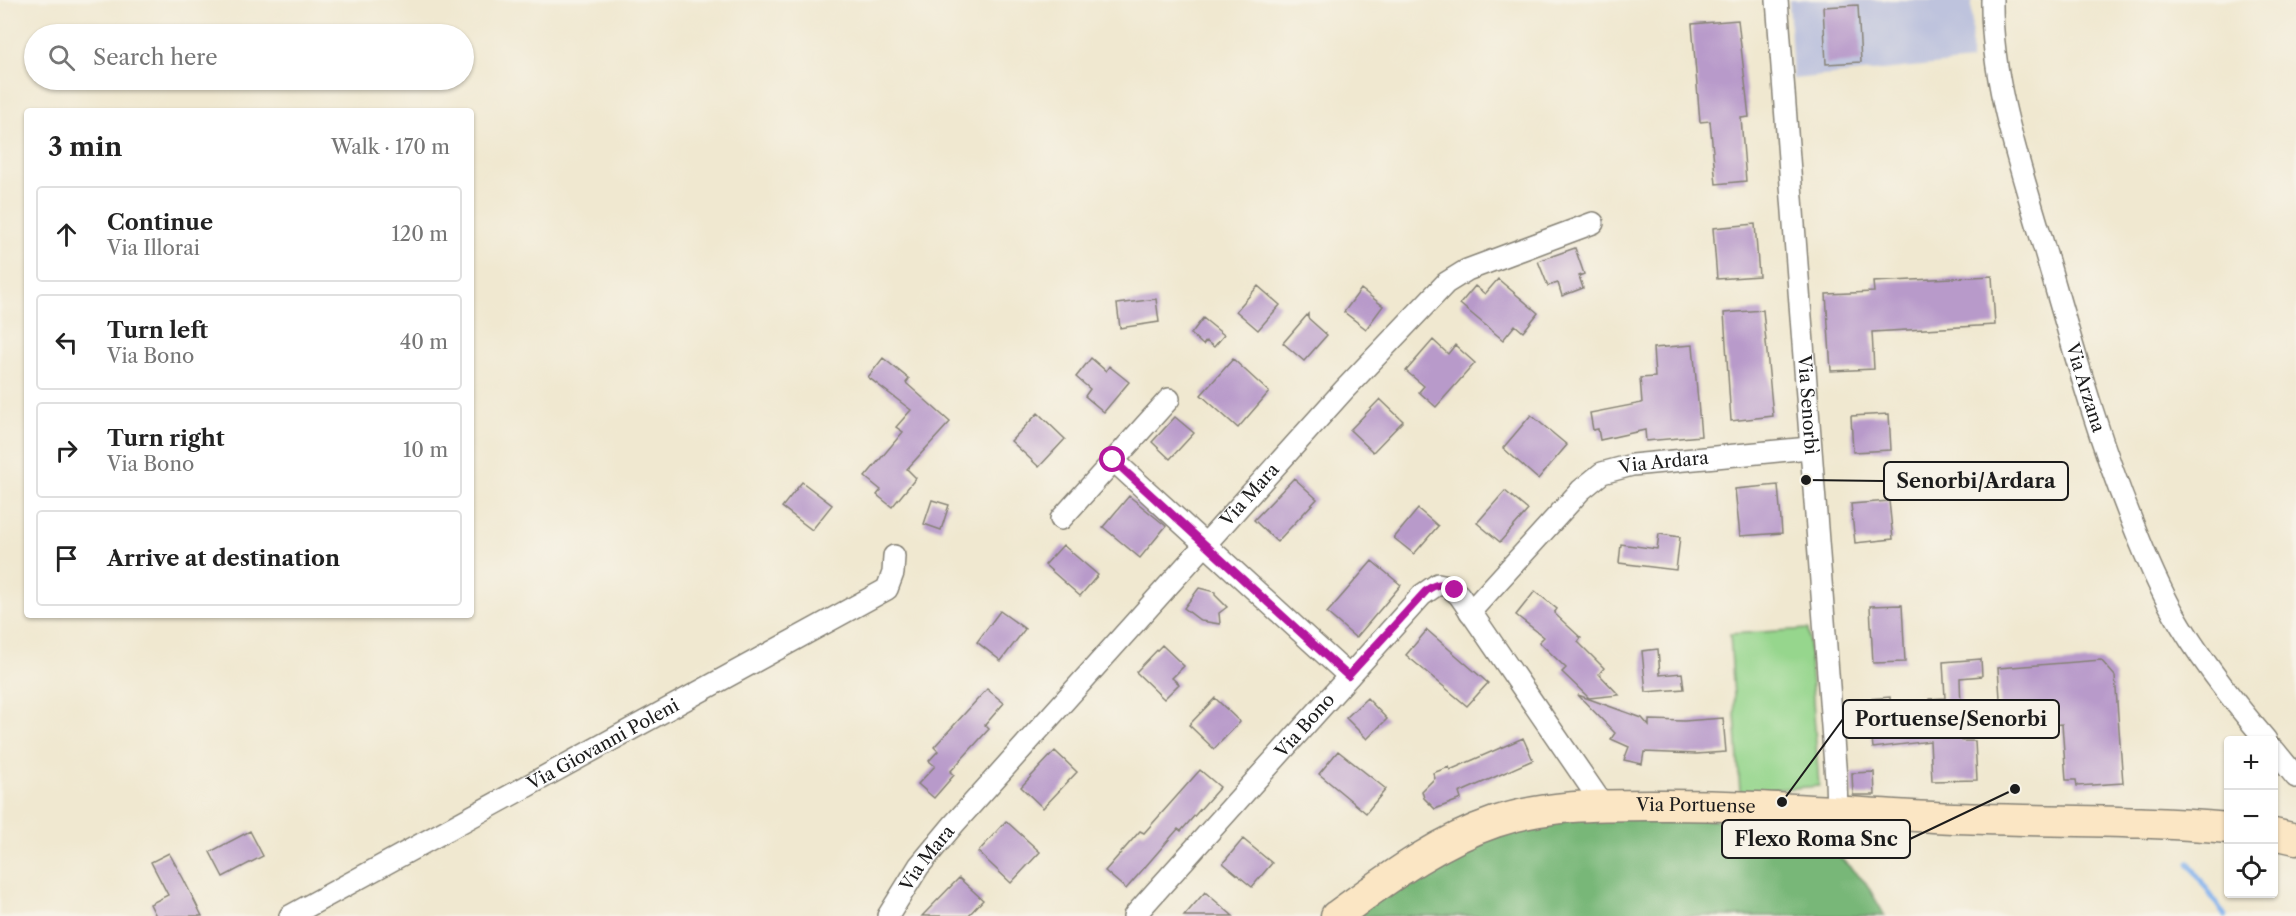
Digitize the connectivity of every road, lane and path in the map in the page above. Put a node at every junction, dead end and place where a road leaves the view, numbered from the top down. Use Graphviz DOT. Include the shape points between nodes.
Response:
graph roads {
  1 [pos="1777,0"];
  2 [pos="1992,0"];
  3 [pos="1593,223"];
  4 [pos="1169,399"];
  5 [pos="1809,448"];
  6 [pos="1113,460"];
  7 [pos="1061,519"];
  8 [pos="1205,544"];
  9 [pos="894,556"];
  10 [pos="1470,612"];
  11 [pos="1348,676"];
  12 [pos="2262,736"];
  13 [pos="2278,755"];
  14 [pos="2296,777"];
  15 [pos="1603,805"];
  16 [pos="1837,812"];
  17 [pos="2224,828"];
  18 [pos="2278,835"];
  19 [pos="2296,839"];
  20 [pos="290,916"];
  21 [pos="888,916"];
  22 [pos="1134,916"];
  23 [pos="1336,916"];
  1 -- 5 [label="street, Via Senorbì"];
  2 -- 12 [label="street, Via Arzana" via="1997,67 2016,149 2117,485 2148,563 2179,623"];
  3 -- 8 [label="street, Via Mara" via="1467,270 1446,283"];
  4 -- 6 [label="street"];
  5 -- 10 [label="street, Via Ardara" via="1632,465 1602,473 1581,490"];
  5 -- 16 [label="street, Via Senorbì"];
  6 -- 7 [label="street"];
  6 -- 8 [label="street"];
  8 -- 11 [label="street"];
  8 -- 21 [label="street, Via Mara" via="954,824 919,866"];
  9 -- 20 [label="street, Via Giovanni Poleni" via="887,589"];
  10 -- 11 [label="street, Via Bono" via="1451,588 1442,584 1432,586"];
  10 -- 15 [label="street, Via Bono"];
  11 -- 22 [label="street, Via Bono"];
  13 -- 14 [label="street"];
  15 -- 16 [label="main road, Via Portuense" via="1697,804"];
  15 -- 23 [label="main road, Via Portuense" via="1531,813 1467,832 1408,865"];
  16 -- 17 [label="main road, Via Portuense"];
  18 -- 19 [label="main road"];
}
